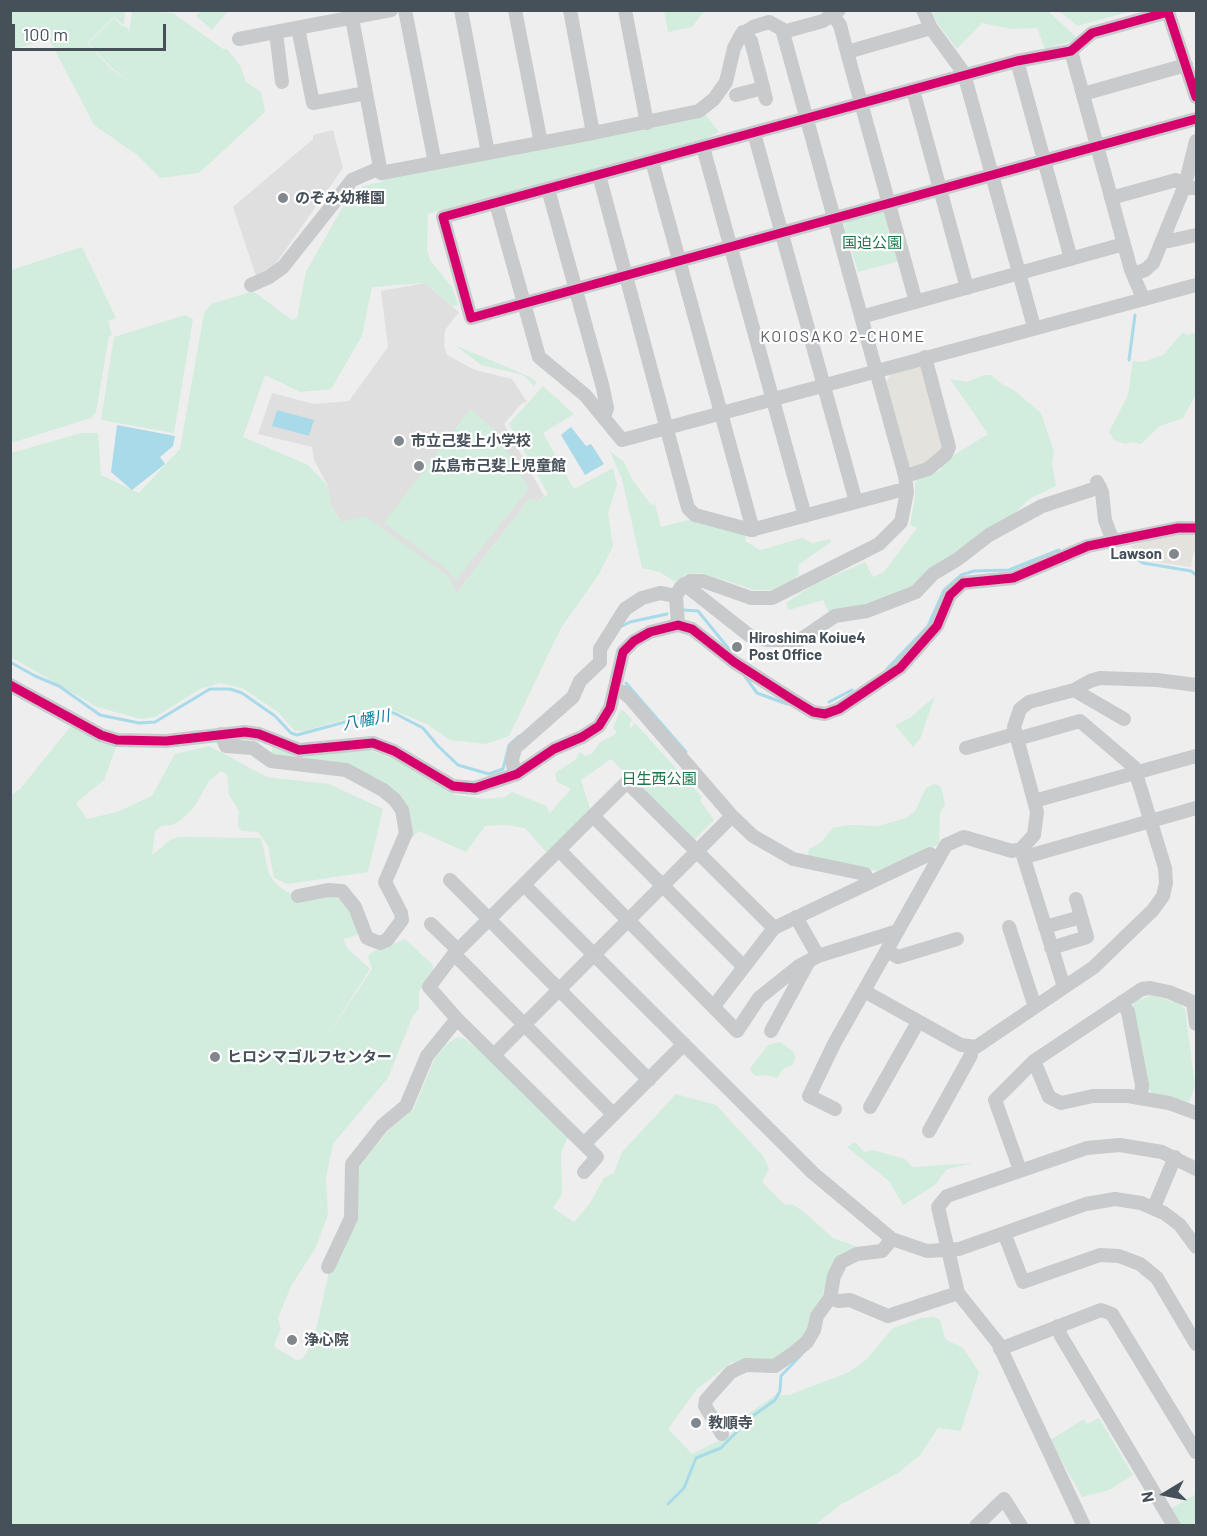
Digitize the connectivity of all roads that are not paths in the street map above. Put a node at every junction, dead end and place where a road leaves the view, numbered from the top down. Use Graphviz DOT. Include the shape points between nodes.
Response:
graph roads {
  1 [pos="391,10"];
  2 [pos="405,10"];
  3 [pos="461,10"];
  4 [pos="515,10"];
  5 [pos="570,10"];
  6 [pos="625,10"];
  7 [pos="923,10"];
  8 [pos="367,13"];
  9 [pos="836,13"];
  10 [pos="352,18"];
  11 [pos="298,28"];
  12 [pos="931,28"];
  13 [pos="276,32"];
  14 [pos="744,32"];
  15 [pos="783,32"];
  16 [pos="239,39"];
  17 [pos="1071,51"];
  18 [pos="848,52"];
  19 [pos="1017,61"];
  20 [pos="1186,65"];
  21 [pos="964,76"];
  22 [pos="282,82"];
  23 [pos="913,90"];
  24 [pos="366,93"];
  25 [pos="1083,94"];
  26 [pos="736,95"];
  27 [pos="1197,97"];
  28 [pos="862,104"];
  29 [pos="807,119"];
  30 [pos="1197,119"];
  31 [pos="647,123"];
  32 [pos="593,133"];
  33 [pos="754,133"];
  34 [pos="1197,141"];
  35 [pos="541,143"];
  36 [pos="1097,146"];
  37 [pos="703,147"];
  38 [pos="488,153"];
  39 [pos="1044,160"];
  40 [pos="652,161"];
  41 [pos="435,163"];
  42 [pos="380,168"];
  43 [pos="599,175"];
  44 [pos="992,175"];
  45 [pos="1191,186"];
  46 [pos="548,189"];
  47 [pos="940,189"];
  48 [pos="1111,198"];
  49 [pos="496,203"];
  50 [pos="889,203"];
  51 [pos="834,218"];
  52 [pos="782,233"];
  53 [pos="1197,235"];
  54 [pos="1163,239"];
  55 [pos="1124,244"];
  56 [pos="731,247"];
  57 [pos="1071,259"];
  58 [pos="679,261"];
  59 [pos="1018,273"];
  60 [pos="1133,273"];
  61 [pos="626,276"];
  62 [pos="251,285"];
  63 [pos="1197,285"];
  64 [pos="967,288"];
  65 [pos="575,290"];
  66 [pos="1143,298"];
  67 [pos="916,302"];
  68 [pos="523,303"];
  69 [pos="861,317"];
  70 [pos="1034,327"];
  71 [pos="925,357"];
  72 [pos="876,371"];
  73 [pos="823,385"];
  74 [pos="772,399"];
  75 [pos="721,413"];
  76 [pos="604,417"];
  77 [pos="667,428"];
  78 [pos="905,476"];
  79 [pos="907,492"];
  80 [pos="856,502"];
  81 [pos="805,516"];
  82 [pos="1197,528"];
  83 [pos="753,530"];
  84 [pos="1113,541"];
  85 [pos="680,590"];
  86 [pos="678,625"];
  87 [pos="10,685"];
  88 [pos="1197,686"];
  89 [pos="1074,690"];
  90 [pos="615,691"];
  91 [pos="1124,719"];
  92 [pos="221,734"];
  93 [pos="1016,736"];
  94 [pos="966,748"];
  95 [pos="1197,756"];
  96 [pos="1137,772"];
  97 [pos="515,775"];
  98 [pos="1034,801"];
  99 [pos="1197,808"];
  100 [pos="593,816"];
  101 [pos="732,816"];
  102 [pos="1152,821"];
  103 [pos="559,850"];
  104 [pos="697,852"];
  105 [pos="1023,853"];
  106 [pos="938,859"];
  107 [pos="450,880"];
  108 [pos="869,883"];
  109 [pos="524,885"];
  110 [pos="662,886"];
  111 [pos="298,896"];
  112 [pos="1076,899"];
  113 [pos="796,917"];
  114 [pos="1081,917"];
  115 [pos="489,919"];
  116 [pos="629,920"];
  117 [pos="431,924"];
  118 [pos="1010,927"];
  119 [pos="1045,927"];
  120 [pos="774,928"];
  121 [pos="898,931"];
  122 [pos="957,939"];
  123 [pos="1051,948"];
  124 [pos="887,951"];
  125 [pos="456,952"];
  126 [pos="594,955"];
  127 [pos="814,958"];
  128 [pos="744,967"];
  129 [pos="1064,987"];
  130 [pos="559,990"];
  131 [pos="864,991"];
  132 [pos="1122,1002"];
  133 [pos="714,1006"];
  134 [pos="1035,1007"];
  135 [pos="457,1020"];
  136 [pos="918,1022"];
  137 [pos="1197,1024"];
  138 [pos="524,1025"];
  139 [pos="771,1030"];
  140 [pos="684,1044"];
  141 [pos="971,1048"];
  142 [pos="494,1055"];
  143 [pos="1034,1061"];
  144 [pos="649,1080"];
  145 [pos="1141,1097"];
  146 [pos="870,1107"];
  147 [pos="835,1109"];
  148 [pos="1197,1113"];
  149 [pos="613,1114"];
  150 [pos="929,1131"];
  151 [pos="584,1144"];
  152 [pos="1174,1157"];
  153 [pos="1197,1169"];
  154 [pos="1020,1170"];
  155 [pos="584,1172"];
  156 [pos="1154,1207"];
  157 [pos="1004,1233"];
  158 [pos="892,1239"];
  159 [pos="1197,1247"];
  160 [pos="948,1250"];
  161 [pos="328,1267"];
  162 [pos="958,1293"];
  163 [pos="830,1298"];
  164 [pos="1058,1326"];
  165 [pos="1197,1344"];
  166 [pos="1000,1349"];
  167 [pos="722,1434"];
  168 [pos="1197,1452"];
  169 [pos="976,1526"];
  170 [pos="1021,1526"];
  171 [pos="1084,1526"];
  172 [pos="1174,1526"];
  1 -- 8 [label="street"];
  2 -- 41 [label="street"];
  3 -- 38 [label="street"];
  4 -- 35 [label="street"];
  5 -- 32 [label="street"];
  6 -- 31 [label="street"];
  7 -- 12 [label="street"];
  8 -- 10 [label="street"];
  9 -- 15 [label="street" via="823,21"];
  9 -- 18 [label="street"];
  10 -- 11 [label="street"];
  10 -- 24 [label="street"];
  11 -- 13 [label="street"];
  11 -- 24 [label="street" via="313,103"];
  12 -- 18 [label="street"];
  12 -- 21 [label="street"];
  13 -- 16 [label="street"];
  13 -- 22 [label="street"];
  14 -- 15 [label="street" via="772,22"];
  14 -- 26 [label="street" via="751,41 764,93"];
  14 -- 31 [label="street" via="737,40 726,82 714,99 692,114"];
  15 -- 29 [label="street"];
  17 -- 19 [label="street"];
  17 -- 20 [label="street" via="1092,33 1168,12"];
  17 -- 25 [label="street"];
  18 -- 28 [label="street"];
  19 -- 21 [label="street"];
  19 -- 39 [label="street"];
  20 -- 25 [label="street"];
  20 -- 27 [label="street"];
  21 -- 23 [label="street"];
  21 -- 44 [label="street"];
  23 -- 28 [label="street"];
  23 -- 47 [label="street"];
  24 -- 42 [label="street"];
  25 -- 36 [label="street"];
  28 -- 29 [label="street"];
  28 -- 50 [label="street"];
  29 -- 33 [label="street"];
  29 -- 51 [label="street"];
  30 -- 36 [label="street"];
  31 -- 32 [label="street"];
  32 -- 35 [label="street"];
  33 -- 37 [label="street"];
  33 -- 52 [label="street"];
  34 -- 45 [label="street"];
  35 -- 38 [label="street"];
  36 -- 39 [label="street"];
  36 -- 48 [label="street"];
  37 -- 40 [label="street"];
  37 -- 56 [label="street"];
  38 -- 41 [label="street"];
  39 -- 44 [label="street"];
  39 -- 57 [label="street"];
  40 -- 43 [label="street"];
  40 -- 58 [label="street"];
  41 -- 42 [label="street" via="381,173"];
  42 -- 62 [label="street" via="345,186 277,273"];
  43 -- 46 [label="street"];
  43 -- 61 [label="street"];
  44 -- 47 [label="street"];
  44 -- 59 [label="street"];
  45 -- 48 [label="street" via="1176,180"];
  45 -- 54 [label="street"];
  46 -- 49 [label="street"];
  46 -- 65 [label="street"];
  47 -- 50 [label="street"];
  47 -- 64 [label="street"];
  48 -- 55 [label="street"];
  49 -- 68 [label="street"];
  49 -- 68 [label="street" via="443,218 471,318"];
  50 -- 51 [label="street"];
  50 -- 67 [label="street"];
  51 -- 52 [label="street"];
  51 -- 69 [label="street"];
  52 -- 56 [label="street"];
  52 -- 73 [label="street"];
  53 -- 54 [label="street"];
  54 -- 60 [label="street" via="1151,266"];
  55 -- 57 [label="street"];
  55 -- 60 [label="street"];
  56 -- 58 [label="street"];
  56 -- 74 [label="street"];
  57 -- 59 [label="street"];
  58 -- 61 [label="street"];
  58 -- 75 [label="street"];
  59 -- 64 [label="street"];
  59 -- 70 [label="street"];
  60 -- 66 [label="street"];
  61 -- 65 [label="street"];
  61 -- 77 [label="street"];
  63 -- 66 [label="street"];
  64 -- 67 [label="street"];
  65 -- 68 [label="street"];
  65 -- 76 [label="street" via="603,388 607,408"];
  66 -- 70 [label="street"];
  67 -- 69 [label="street"];
  68 -- 76 [label="street" via="539,357 585,395"];
  69 -- 72 [label="street"];
  70 -- 71 [label="street"];
  71 -- 72 [label="street"];
  71 -- 78 [label="street" via="949,447 928,469"];
  72 -- 73 [label="street"];
  72 -- 78 [label="street"];
  73 -- 74 [label="street"];
  73 -- 80 [label="street"];
  74 -- 75 [label="street"];
  74 -- 81 [label="street"];
  75 -- 77 [label="street"];
  75 -- 83 [label="street"];
  76 -- 77 [label="street" via="622,440"];
  77 -- 83 [label="street" via="688,508 695,514"];
  78 -- 79 [label="street"];
  79 -- 80 [label="street"];
  79 -- 85 [label="street" via="901,522 888,537 782,595 761,599 693,580"];
  80 -- 81 [label="street"];
  81 -- 83 [label="street"];
  82 -- 84 [label="street"];
  84 -- 85 [label="street" via="1098,484 1042,506 989,535 933,574 916,592 867,611 835,616 800,640 750,636"];
  84 -- 86 [label="street" via="1076,550 1013,578 963,583 950,595 938,626 900,668 833,712 813,711 738,665 697,632"];
  85 -- 86 [label="street"];
  85 -- 97 [label="street" via="632,603 619,617 596,667 580,681 568,702 516,748 512,760"];
  86 -- 90 [label="street" via="650,632 629,645 621,658"];
  87 -- 92 [label="street" via="117,740 166,741"];
  88 -- 89 [label="street" via="1100,678"];
  89 -- 91 [label="street"];
  89 -- 93 [label="street" via="1023,705 1014,721"];
  90 -- 97 [label="street" via="599,726"];
  90 -- 101 [label="street" via="630,698"];
  92 -- 97 [label="street" via="259,734 299,750 380,745 459,788 490,785"];
  92 -- 111 [label="street" via="226,746 253,748 271,761 346,770 383,790 402,810 406,833 386,879 402,920 387,940 380,943 367,938 356,907 342,891"];
  93 -- 94 [label="street"];
  93 -- 96 [label="street" via="1080,721"];
  93 -- 98 [label="street"];
  95 -- 96 [label="street"];
  96 -- 98 [label="street"];
  96 -- 102 [label="street"];
  98 -- 105 [label="street" via="1037,828"];
  99 -- 102 [label="street"];
  100 -- 103 [label="street"];
  100 -- 104 [label="street" via="627,782"];
  100 -- 110 [label="street"];
  101 -- 104 [label="street"];
  101 -- 108 [label="street" via="753,836 784,855 865,874"];
  102 -- 105 [label="street"];
  102 -- 129 [label="street" via="1166,874 1163,896 1094,967"];
  103 -- 109 [label="street"];
  103 -- 116 [label="street"];
  104 -- 110 [label="street"];
  104 -- 120 [label="street"];
  105 -- 106 [label="street" via="960,838 949,842"];
  105 -- 119 [label="street"];
  106 -- 108 [label="street" via="930,854"];
  106 -- 121 [label="street"];
  107 -- 115 [label="street"];
  108 -- 113 [label="street"];
  109 -- 115 [label="street"];
  109 -- 126 [label="street"];
  110 -- 116 [label="street"];
  110 -- 128 [label="street"];
  112 -- 114 [label="street"];
  113 -- 120 [label="street"];
  113 -- 127 [label="street"];
  114 -- 119 [label="street"];
  114 -- 123 [label="street" via="1087,937"];
  115 -- 125 [label="street"];
  115 -- 130 [label="street"];
  116 -- 126 [label="street"];
  116 -- 133 [label="street"];
  117 -- 125 [label="street"];
  118 -- 134 [label="street"];
  119 -- 123 [label="street"];
  120 -- 128 [label="street"];
  121 -- 124 [label="street"];
  121 -- 127 [label="street"];
  122 -- 124 [label="street" via="898,957"];
  123 -- 129 [label="street"];
  124 -- 131 [label="street"];
  125 -- 135 [label="street" via="429,987"];
  125 -- 138 [label="street"];
  126 -- 130 [label="street"];
  126 -- 140 [label="street"];
  127 -- 133 [label="street" via="759,998 737,1031"];
  127 -- 139 [label="street"];
  128 -- 133 [label="street"];
  129 -- 134 [label="street"];
  130 -- 138 [label="street"];
  130 -- 144 [label="street"];
  131 -- 136 [label="street"];
  131 -- 147 [label="street" via="809,1096 815,1106"];
  132 -- 137 [label="street" via="1150,988 1184,996 1193,1002"];
  132 -- 143 [label="street"];
  132 -- 145 [label="street" via="1128,1012"];
  134 -- 141 [label="street"];
  135 -- 142 [label="street"];
  135 -- 161 [label="street" via="434,1044 406,1106 382,1126 352,1164 351,1218"];
  136 -- 141 [label="street"];
  136 -- 146 [label="street"];
  138 -- 142 [label="street"];
  138 -- 149 [label="street"];
  140 -- 144 [label="street"];
  140 -- 158 [label="street" via="813,1173"];
  141 -- 150 [label="street" via="971,1055"];
  142 -- 151 [label="street"];
  143 -- 145 [label="street" via="1049,1097 1060,1103 1093,1096"];
  143 -- 154 [label="street" via="995,1100"];
  144 -- 149 [label="street"];
  145 -- 148 [label="street"];
  149 -- 151 [label="street"];
  151 -- 155 [label="street" via="597,1157"];
  152 -- 153 [label="street"];
  152 -- 154 [label="street" via="1128,1146 1103,1146 1078,1149"];
  152 -- 156 [label="street"];
  154 -- 160 [label="street" via="941,1200 937,1215"];
  156 -- 157 [label="street" via="1129,1200 1100,1201"];
  156 -- 159 [label="street" via="1179,1225"];
  157 -- 160 [label="street"];
  157 -- 165 [label="street" via="1023,1282 1100,1255 1119,1256 1140,1264 1156,1278"];
  158 -- 160 [label="street" via="921,1250"];
  158 -- 163 [label="street" via="882,1251 857,1254 841,1262"];
  160 -- 162 [label="street"];
  162 -- 163 [label="street" via="888,1316 850,1300"];
  162 -- 166 [label="street"];
  163 -- 167 [label="street" via="817,1316 809,1339 795,1352 775,1366 746,1365 731,1372 706,1400 706,1409"];
  164 -- 166 [label="street"];
  164 -- 168 [label="street" via="1101,1310 1112,1314"];
  164 -- 172 [label="street"];
  166 -- 171 [label="street"];
  169 -- 170 [label="street" via="1004,1499"];
}
